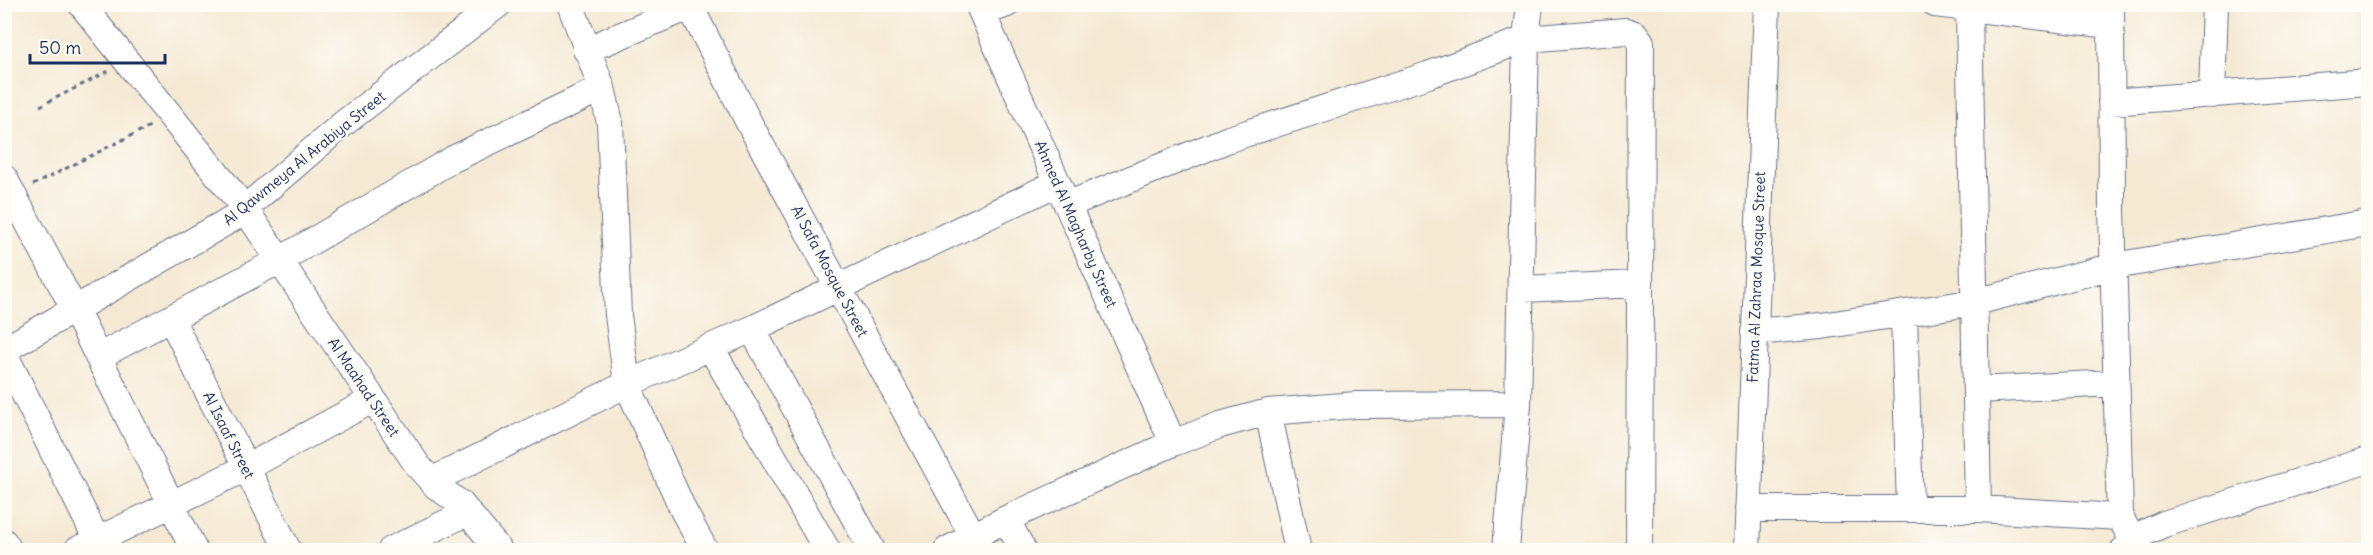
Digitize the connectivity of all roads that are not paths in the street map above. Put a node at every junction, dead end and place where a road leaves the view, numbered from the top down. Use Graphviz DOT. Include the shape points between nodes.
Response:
graph roads {
  1 [pos="81,4"];
  2 [pos="499,4"];
  3 [pos="570,4"];
  4 [pos="1007,4"];
  5 [pos="1530,4"];
  6 [pos="1767,4"];
  7 [pos="1935,4"];
  8 [pos="2215,4"];
  9 [pos="692,5"];
  10 [pos="980,9"];
  11 [pos="1969,9"];
  12 [pos="2111,15"];
  13 [pos="1526,39"];
  14 [pos="586,50"];
  15 [pos="2368,82"];
  16 [pos="602,88"];
  17 [pos="2212,95"];
  18 [pos="2111,102"];
  19 [pos="9,186"];
  20 [pos="1062,194"];
  21 [pos="245,209"];
  22 [pos="2368,223"];
  23 [pos="280,260"];
  24 [pos="2114,267"];
  25 [pos="1639,284"];
  26 [pos="838,286"];
  27 [pos="1521,289"];
  28 [pos="1976,302"];
  29 [pos="75,310"];
  30 [pos="1904,314"];
  31 [pos="171,318"];
  32 [pos="752,329"];
  33 [pos="1754,332"];
  34 [pos="711,348"];
  35 [pos="4,352"];
  36 [pos="99,357"];
  37 [pos="2115,383"];
  38 [pos="627,384"];
  39 [pos="1977,390"];
  40 [pos="372,399"];
  41 [pos="1518,404"];
  42 [pos="1268,412"];
  43 [pos="1173,443"];
  44 [pos="2368,460"];
  45 [pos="246,468"];
  46 [pos="431,481"];
  47 [pos="172,506"];
  48 [pos="1910,508"];
  49 [pos="1748,509"];
  50 [pos="1978,509"];
  51 [pos="468,512"];
  52 [pos="2120,517"];
  53 [pos="1006,519"];
  54 [pos="973,536"];
  55 [pos="4,542"];
  56 [pos="433,542"];
  57 [pos="2128,546"];
  58 [pos="92,547"];
  59 [pos="9,550"];
  60 [pos="194,550"];
  61 [pos="288,550"];
  62 [pos="391,550"];
  63 [pos="499,550"];
  64 [pos="705,550"];
  65 [pos="828,550"];
  66 [pos="872,550"];
  67 [pos="946,550"];
  68 [pos="1023,550"];
  69 [pos="1298,550"];
  70 [pos="1506,550"];
  71 [pos="1639,550"];
  72 [pos="1747,550"];
  1 -- 21 [label="street, Al Maahad Street"];
  2 -- 21 [label="street, Al Qawmeya Al Arabiya Street" via="344,123"];
  3 -- 14 [label="street"];
  4 -- 10 [label="street"];
  5 -- 13 [label="street"];
  6 -- 33 [label="street, Fatma Al Zahraa Mosque Street"];
  7 -- 11 [label="street"];
  8 -- 17 [label="street"];
  9 -- 14 [label="street"];
  9 -- 26 [label="street, Al Safa Mosque Street" via="747,118"];
  10 -- 20 [label="street, Ahmed Al Magharby Street"];
  11 -- 12 [label="street"];
  11 -- 28 [label="street"];
  12 -- 18 [label="street"];
  13 -- 20 [label="street" via="1428,75"];
  13 -- 25 [label="street" via="1626,31 1641,42"];
  13 -- 27 [label="street"];
  14 -- 16 [label="street"];
  15 -- 17 [label="street"];
  16 -- 23 [label="street" via="453,159"];
  16 -- 38 [label="street" via="610,123 618,315"];
  17 -- 18 [label="street"];
  18 -- 24 [label="street"];
  19 -- 29 [label="street"];
  20 -- 26 [label="street"];
  20 -- 43 [label="street, Ahmed Al Magharby Street"];
  21 -- 23 [label="street, Al Maahad Street"];
  21 -- 29 [label="street, Al Qawmeya Al Arabiya Street"];
  22 -- 24 [label="street"];
  23 -- 31 [label="street"];
  23 -- 40 [label="street, Al Maahad Street"];
  24 -- 28 [label="street"];
  24 -- 37 [label="street"];
  25 -- 27 [label="street"];
  25 -- 71 [label="street"];
  26 -- 32 [label="street"];
  26 -- 54 [label="street, Al Safa Mosque Street"];
  27 -- 41 [label="street"];
  28 -- 30 [label="street"];
  28 -- 39 [label="street"];
  29 -- 35 [label="street, Al Qawmeya Al Arabiya Street"];
  29 -- 36 [label="street"];
  30 -- 33 [label="street"];
  30 -- 48 [label="street"];
  31 -- 36 [label="street"];
  31 -- 45 [label="street, Al Isaaf Street"];
  32 -- 34 [label="street"];
  32 -- 66 [label="street"];
  33 -- 49 [label="street, Fatma Al Zahraa Mosque Street"];
  34 -- 38 [label="street"];
  34 -- 65 [label="street"];
  35 -- 58 [label="street"];
  36 -- 47 [label="street"];
  37 -- 39 [label="street"];
  37 -- 52 [label="street"];
  38 -- 46 [label="street"];
  38 -- 64 [label="street"];
  39 -- 50 [label="street"];
  40 -- 45 [label="street"];
  40 -- 46 [label="street, Al Maahad Street"];
  41 -- 42 [label="street" via="1356,405"];
  41 -- 70 [label="street"];
  42 -- 43 [label="street"];
  42 -- 69 [label="street"];
  43 -- 53 [label="street"];
  44 -- 57 [label="street" via="2164,524"];
  45 -- 47 [label="street"];
  45 -- 61 [label="street, Al Isaaf Street"];
  46 -- 51 [label="street, Al Maahad Street"];
  47 -- 58 [label="street"];
  47 -- 60 [label="street"];
  48 -- 49 [label="street"];
  48 -- 50 [label="street"];
  49 -- 72 [label="street, Fatma Al Zahraa Mosque Street"];
  50 -- 52 [label="street"];
  51 -- 56 [label="street"];
  51 -- 63 [label="street, Al Maahad Street"];
  52 -- 57 [label="street"];
  53 -- 54 [label="street"];
  53 -- 68 [label="street"];
  54 -- 67 [label="street"];
  55 -- 59 [label="street"];
  56 -- 62 [label="street"];
}
